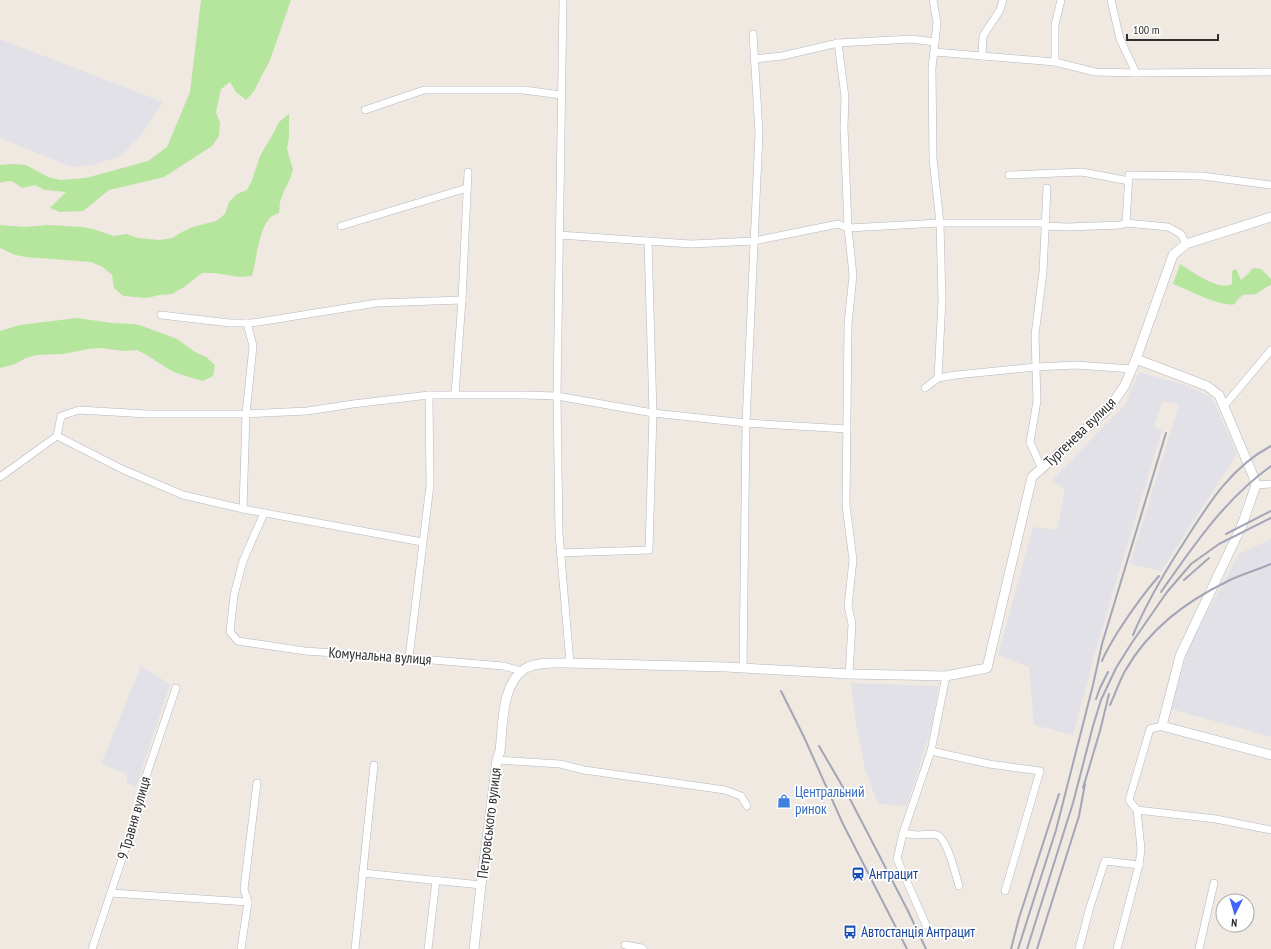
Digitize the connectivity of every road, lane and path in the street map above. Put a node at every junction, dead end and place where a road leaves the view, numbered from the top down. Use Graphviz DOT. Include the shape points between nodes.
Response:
graph roads {
  1 [pos="563,0"];
  2 [pos="933,0"];
  3 [pos="1003,0"];
  4 [pos="1061,0"];
  5 [pos="1111,0"];
  6 [pos="753,34"];
  7 [pos="935,42"];
  8 [pos="838,43"];
  9 [pos="935,52"];
  10 [pos="982,56"];
  11 [pos="754,59"];
  12 [pos="1055,62"];
  13 [pos="1271,72"];
  14 [pos="1136,73"];
  15 [pos="561,96"];
  16 [pos="365,110"];
  17 [pos="468,172"];
  18 [pos="1009,175"];
  19 [pos="1129,181"];
  20 [pos="1271,185"];
  21 [pos="467,188"];
  22 [pos="1047,188"];
  23 [pos="1271,216"];
  24 [pos="940,223"];
  25 [pos="1126,223"];
  26 [pos="1045,225"];
  27 [pos="342,226"];
  28 [pos="848,228"];
  29 [pos="559,235"];
  30 [pos="648,241"];
  31 [pos="754,241"];
  32 [pos="1186,244"];
  33 [pos="462,300"];
  34 [pos="161,315"];
  35 [pos="247,323"];
  36 [pos="1271,350"];
  37 [pos="1136,359"];
  38 [pos="1036,367"];
  39 [pos="1132,369"];
  40 [pos="938,378"];
  41 [pos="925,388"];
  42 [pos="455,394"];
  43 [pos="429,395"];
  44 [pos="556,396"];
  45 [pos="1224,406"];
  46 [pos="653,413"];
  47 [pos="246,414"];
  48 [pos="746,423"];
  49 [pos="847,429"];
  50 [pos="57,436"];
  51 [pos="1042,469"];
  52 [pos="0,478"];
  53 [pos="1271,484"];
  54 [pos="1256,485"];
  55 [pos="243,509"];
  56 [pos="264,513"];
  57 [pos="422,542"];
  58 [pos="560,553"];
  59 [pos="409,658"];
  60 [pos="570,663"];
  61 [pos="743,668"];
  62 [pos="522,671"];
  63 [pos="849,674"];
  64 [pos="946,676"];
  65 [pos="176,688"];
  66 [pos="1162,726"];
  67 [pos="931,752"];
  68 [pos="1271,755"];
  69 [pos="497,760"];
  70 [pos="374,765"];
  71 [pos="257,783"];
  72 [pos="747,806"];
  73 [pos="1137,810"];
  74 [pos="1271,830"];
  75 [pos="903,833"];
  76 [pos="1139,865"];
  77 [pos="363,873"];
  78 [pos="436,880"];
  79 [pos="1214,882"];
  80 [pos="481,885"];
  81 [pos="959,886"];
  82 [pos="1005,891"];
  83 [pos="111,893"];
  84 [pos="248,902"];
  85 [pos="926,925"];
  86 [pos="625,945"];
  87 [pos="92,949"];
  88 [pos="241,949"];
  89 [pos="355,949"];
  90 [pos="428,949"];
  91 [pos="474,949"];
  92 [pos="643,949"];
  93 [pos="1079,949"];
  94 [pos="1117,949"];
  95 [pos="1199,949"];
  1 -- 15 [label="street"];
  2 -- 7 [label="street" via="937,23"];
  3 -- 10 [label="street" via="1000,10 983,36"];
  4 -- 12 [label="street" via="1055,25"];
  5 -- 14 [label="street" via="1120,39"];
  6 -- 11 [label="street"];
  7 -- 8 [label="street" via="912,38"];
  7 -- 9 [label="street"];
  8 -- 11 [label="street" via="782,56"];
  8 -- 28 [label="street" via="845,97"];
  9 -- 10 [label="street"];
  9 -- 24 [label="street" via="932,68 933,159"];
  10 -- 12 [label="street"];
  11 -- 31 [label="street" via="759,133"];
  12 -- 14 [label="street" via="1095,72"];
  13 -- 14 [label="street"];
  15 -- 16 [label="street" via="524,90 424,90"];
  15 -- 29 [label="street"];
  17 -- 21 [label="street"];
  18 -- 19 [label="street" via="1082,172"];
  19 -- 20 [label="street" via="1129,175 1202,176"];
  19 -- 25 [label="street"];
  21 -- 27 [label="street"];
  21 -- 33 [label="street"];
  22 -- 26 [label="street"];
  23 -- 32 [label="street, Тургенева вулиця"];
  24 -- 26 [label="street"];
  24 -- 28 [label="street"];
  24 -- 40 [label="street" via="942,300"];
  25 -- 26 [label="street" via="1067,227"];
  25 -- 32 [label="street" via="1168,227 1182,234"];
  26 -- 38 [label="street" via="1035,335"];
  28 -- 31 [label="street" via="838,224"];
  28 -- 49 [label="street" via="853,275 848,324"];
  29 -- 30 [label="street"];
  29 -- 44 [label="street"];
  30 -- 31 [label="street" via="691,244"];
  30 -- 46 [label="street"];
  31 -- 48 [label="street"];
  32 -- 37 [label="street, Тургенева вулиця" via="1174,255"];
  33 -- 35 [label="street" via="377,303"];
  33 -- 42 [label="street"];
  34 -- 35 [label="street"];
  35 -- 47 [label="street" via="253,346"];
  36 -- 45 [label="street"];
  37 -- 39 [label="street, Тургенева вулиця"];
  37 -- 45 [label="street" via="1206,386 1219,395"];
  38 -- 39 [label="street" via="1076,365"];
  38 -- 40 [label="street"];
  38 -- 51 [label="street" via="1037,401 1030,442"];
  39 -- 51 [label="street, Тургенева вулиця" via="1110,407"];
  40 -- 41 [label="street"];
  42 -- 43 [label="street"];
  42 -- 44 [label="street"];
  43 -- 47 [label="street" via="307,411"];
  43 -- 57 [label="street" via="430,485"];
  44 -- 46 [label="street"];
  44 -- 58 [label="street"];
  45 -- 54 [label="street"];
  46 -- 48 [label="street"];
  46 -- 58 [label="street" via="648,550"];
  47 -- 50 [label="street" via="147,414 79,410 61,416"];
  47 -- 55 [label="street"];
  48 -- 49 [label="street"];
  48 -- 61 [label="street"];
  49 -- 63 [label="street" via="846,505 853,560 848,606 852,624"];
  50 -- 52 [label="street"];
  50 -- 55 [label="street" via="124,470 183,495"];
  51 -- 64 [label="street, Тургенева вулиця" via="1032,477 987,668"];
  53 -- 54 [label="street"];
  54 -- 66 [label="street" via="1242,525 1180,656"];
  55 -- 56 [label="street"];
  56 -- 57 [label="street"];
  56 -- 59 [label="street, Комунальна вулиця" via="243,561 234,595 230,632 238,642 305,651"];
  57 -- 59 [label="street"];
  58 -- 60 [label="street"];
  59 -- 62 [label="street, Комунальна вулиця" via="503,666"];
  60 -- 61 [label="street"];
  60 -- 62 [label="street" via="539,664"];
  61 -- 63 [label="street"];
  62 -- 69 [label="street, Петровського вулиця" via="511,684 506,698"];
  63 -- 64 [label="street"];
  64 -- 67 [label="street"];
  65 -- 83 [label="street, 9 Травня вулиця" via="145,779 145,790"];
  66 -- 68 [label="street"];
  66 -- 73 [label="street" via="1150,729 1129,800"];
  67 -- 75 [label="street"];
  67 -- 82 [label="street" via="1040,771"];
  69 -- 72 [label="street" via="560,764 584,770 725,790 741,796"];
  69 -- 80 [label="street, Петровського вулиця"];
  70 -- 77 [label="street"];
  71 -- 84 [label="street" via="244,888"];
  73 -- 74 [label="street" via="1216,819"];
  73 -- 76 [label="street" via="1141,849"];
  75 -- 81 [label="street" via="940,836 949,854"];
  75 -- 85 [label="street" via="898,859"];
  76 -- 93 [label="street" via="1105,861"];
  76 -- 94 [label="street"];
  77 -- 78 [label="street"];
  77 -- 89 [label="street"];
  78 -- 80 [label="street"];
  78 -- 90 [label="street"];
  79 -- 95 [label="street"];
  80 -- 91 [label="street, Петровського вулиця"];
  83 -- 84 [label="street"];
  83 -- 87 [label="street, 9 Травня вулиця"];
  84 -- 88 [label="street"];
  86 -- 92 [label="street"];
}
